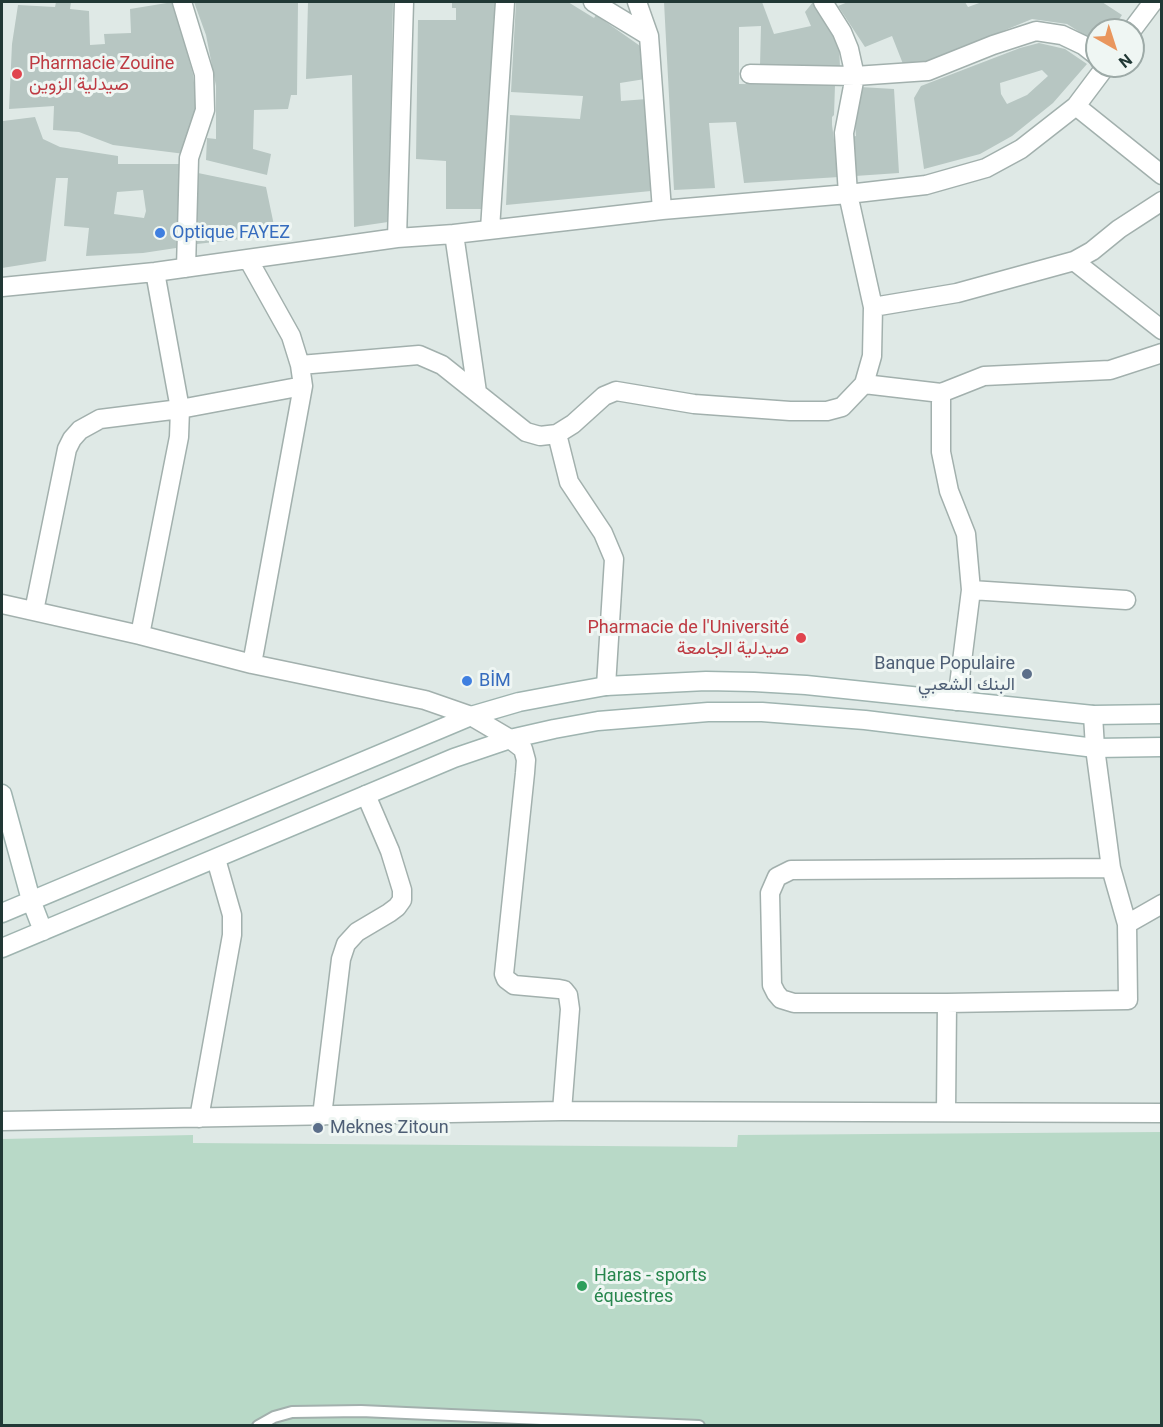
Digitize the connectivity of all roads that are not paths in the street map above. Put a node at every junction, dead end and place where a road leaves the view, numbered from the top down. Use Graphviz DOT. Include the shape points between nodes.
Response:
graph roads {
  1 [pos="182,2"];
  2 [pos="404,2"];
  3 [pos="505,2"];
  4 [pos="593,2"];
  5 [pos="637,2"];
  6 [pos="823,2"];
  7 [pos="1153,2"];
  8 [pos="1141,18"];
  9 [pos="650,36"];
  10 [pos="1085,47"];
  11 [pos="750,74"];
  12 [pos="855,76"];
  13 [pos="1097,78"];
  14 [pos="1076,106"];
  15 [pos="1161,175"];
  16 [pos="848,194"];
  17 [pos="1161,201"];
  18 [pos="662,210"];
  19 [pos="490,229"];
  20 [pos="454,234"];
  21 [pos="397,238"];
  22 [pos="248,259"];
  23 [pos="1074,261"];
  24 [pos="186,268"];
  25 [pos="155,272"];
  26 [pos="2,287"];
  27 [pos="873,307"];
  28 [pos="1161,330"];
  29 [pos="1161,352"];
  30 [pos="300,365"];
  31 [pos="864,384"];
  32 [pos="303,386"];
  33 [pos="477,392"];
  34 [pos="941,393"];
  35 [pos="180,410"];
  36 [pos="557,434"];
  37 [pos="971,590"];
  38 [pos="1126,600"];
  39 [pos="2,604"];
  40 [pos="33,611"];
  41 [pos="140,635"];
  42 [pos="252,664"];
  43 [pos="606,686"];
  44 [pos="957,701"];
  45 [pos="1161,714"];
  46 [pos="1093,715"];
  47 [pos="471,716"];
  48 [pos="510,739"];
  49 [pos="1161,747"];
  50 [pos="1095,748"];
  51 [pos="2,794"];
  52 [pos="366,795"];
  53 [pos="216,859"];
  54 [pos="1111,867"];
  55 [pos="32,900"];
  56 [pos="1161,904"];
  57 [pos="2,913"];
  58 [pos="1127,924"];
  59 [pos="43,931"];
  60 [pos="2,948"];
  61 [pos="947,1003"];
  62 [pos="562,1111"];
  63 [pos="946,1112"];
  64 [pos="1161,1113"];
  65 [pos="322,1116"];
  66 [pos="199,1118"];
  67 [pos="2,1120"];
  68 [pos="258,1425"];
  69 [pos="699,1425"];
  1 -- 24 [label="street" via="204,74 205,110 189,158"];
  2 -- 21 [label="street"];
  3 -- 19 [label="street"];
  4 -- 9 [label="street"];
  5 -- 9 [label="street"];
  6 -- 12 [label="street" via="842,32"];
  7 -- 8 [label="street"];
  9 -- 18 [label="street"];
  10 -- 12 [label="street" via="1062,35 1036,31 928,71"];
  11 -- 12 [label="street"];
  12 -- 16 [label="street" via="844,133"];
  13 -- 14 [label="street"];
  14 -- 15 [label="street"];
  14 -- 16 [label="street" via="1021,149 986,168 926,185"];
  16 -- 18 [label="street"];
  16 -- 27 [label="street"];
  17 -- 23 [label="street"];
  18 -- 19 [label="street"];
  19 -- 20 [label="street"];
  20 -- 21 [label="street"];
  20 -- 33 [label="street"];
  21 -- 22 [label="street"];
  22 -- 24 [label="street"];
  22 -- 30 [label="street" via="291,336"];
  23 -- 27 [label="street" via="957,292"];
  23 -- 28 [label="street"];
  24 -- 25 [label="street"];
  25 -- 26 [label="street"];
  25 -- 35 [label="street"];
  27 -- 31 [label="street" via="872,356"];
  29 -- 34 [label="street" via="1110,370 984,376"];
  30 -- 32 [label="street"];
  30 -- 33 [label="street" via="419,355 442,365"];
  31 -- 34 [label="street"];
  31 -- 36 [label="street" via="842,407 827,411 694,404 616,391 604,396"];
  32 -- 35 [label="street"];
  32 -- 42 [label="street"];
  33 -- 36 [label="street" via="526,432 540,436"];
  34 -- 37 [label="street" via="941,452 949,491 966,534"];
  35 -- 40 [label="street" via="100,419 86,425 72,439"];
  35 -- 41 [label="street" via="179,437"];
  36 -- 43 [label="street" via="569,482 603,533 614,559"];
  37 -- 38 [label="street"];
  37 -- 44 [label="street"];
  39 -- 40 [label="street"];
  40 -- 41 [label="street"];
  41 -- 42 [label="street"];
  42 -- 47 [label="street" via="425,700"];
  43 -- 44 [label="street" via="754,682"];
  43 -- 47 [label="street" via="519,702"];
  44 -- 46 [label="street"];
  45 -- 46 [label="street"];
  46 -- 50 [label="street"];
  47 -- 48 [label="street"];
  47 -- 55 [label="street"];
  48 -- 50 [label="street" via="598,721 762,712 865,720"];
  48 -- 52 [label="street"];
  48 -- 62 [label="street" via="523,749 526,760 504,974 514,985 559,989 568,995"];
  49 -- 50 [label="street"];
  50 -- 54 [label="street"];
  51 -- 55 [label="street"];
  52 -- 53 [label="street"];
  52 -- 65 [label="street" via="390,851 402,900 389,913 357,932 340,959"];
  53 -- 59 [label="street"];
  53 -- 66 [label="street" via="232,915 232,935"];
  54 -- 58 [label="street"];
  54 -- 61 [label="street" via="790,870 777,878 770,893 772,985 782,999 794,1003"];
  55 -- 57 [label="street"];
  55 -- 59 [label="street"];
  56 -- 58 [label="street"];
  58 -- 61 [label="street" via="1128,1000"];
  59 -- 60 [label="street"];
  61 -- 63 [label="street"];
  62 -- 63 [label="street"];
  62 -- 65 [label="street"];
  63 -- 64 [label="street"];
  65 -- 66 [label="street"];
  66 -- 67 [label="street"];
  68 -- 69 [label="lane" via="292,1412 361,1411"];
}
